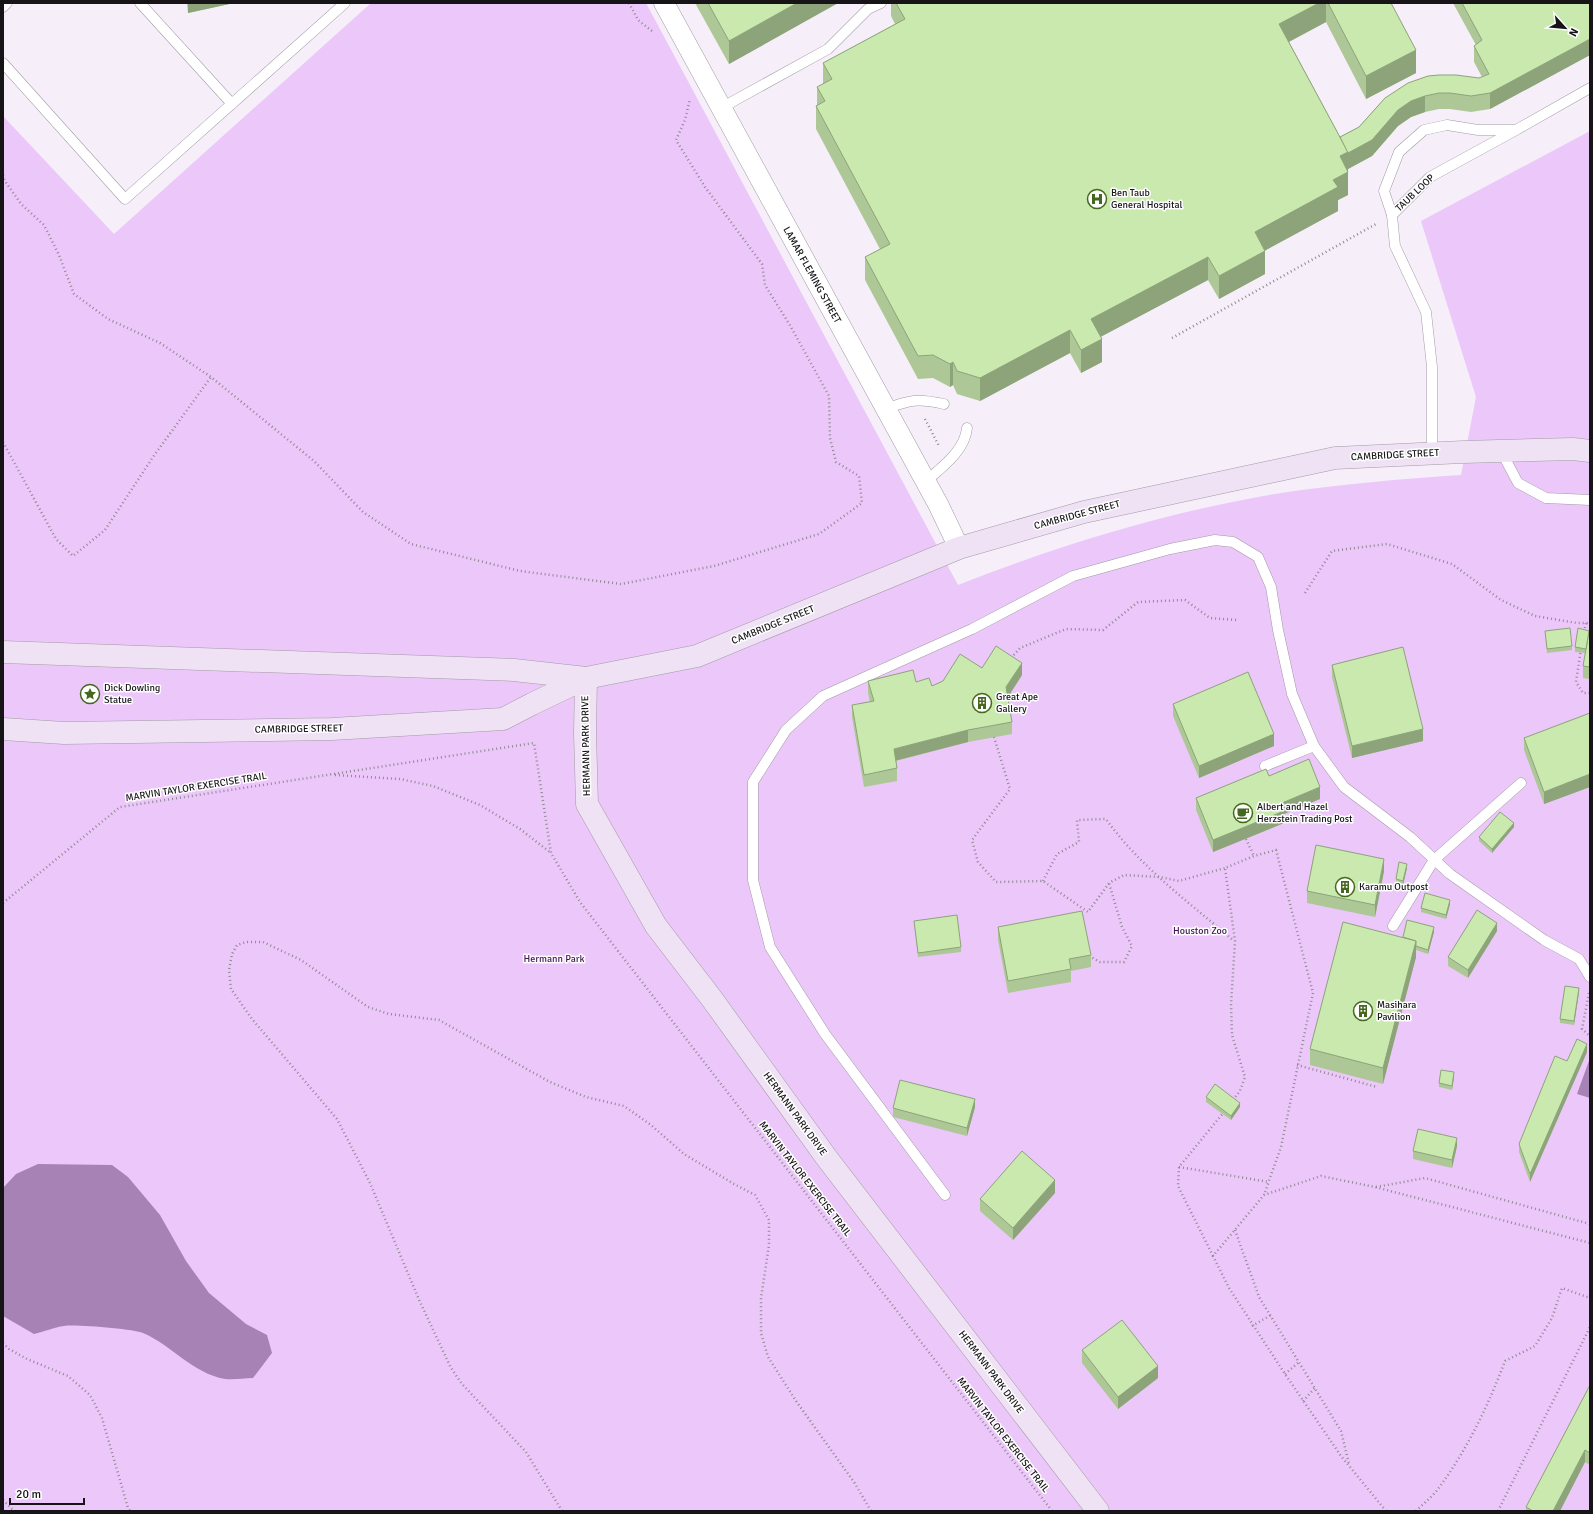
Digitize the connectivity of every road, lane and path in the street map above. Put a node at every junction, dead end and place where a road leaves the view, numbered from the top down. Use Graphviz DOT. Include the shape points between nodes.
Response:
graph roads {
  1 [pos="7,3"];
  2 [pos="140,3"];
  3 [pos="345,3"];
  4 [pos="629,3"];
  5 [pos="664,3"];
  6 [pos="881,3"];
  7 [pos="3,7"];
  8 [pos="656,34"];
  9 [pos="3,63"];
  10 [pos="1590,88"];
  11 [pos="691,97"];
  12 [pos="232,104"];
  13 [pos="721,108"];
  14 [pos="1516,130"];
  15 [pos="3,175"];
  16 [pos="1392,215"];
  17 [pos="1172,338"];
  18 [pos="211,377"];
  19 [pos="944,404"];
  20 [pos="885,409"];
  21 [pos="922,413"];
  22 [pos="967,428"];
  23 [pos="3,442"];
  24 [pos="940,449"];
  25 [pos="1501,451"];
  26 [pos="1590,451"];
  27 [pos="1432,453"];
  28 [pos="925,482"];
  29 [pos="1590,500"];
  30 [pos="959,548"];
  31 [pos="1305,593"];
  32 [pos="1238,620"];
  33 [pos="1586,623"];
  34 [pos="1590,623"];
  35 [pos="1583,638"];
  36 [pos="1582,645"];
  37 [pos="3,652"];
  38 [pos="1010,659"];
  39 [pos="586,678"];
  40 [pos="1590,693"];
  41 [pos="3,729"];
  42 [pos="994,738"];
  43 [pos="1314,746"];
  44 [pos="1265,766"];
  45 [pos="330,775"];
  46 [pos="1521,783"];
  47 [pos="1246,839"];
  48 [pos="551,853"];
  49 [pos="1254,856"];
  50 [pos="1434,860"];
  51 [pos="1225,868"];
  52 [pos="1160,877"];
  53 [pos="1044,881"];
  54 [pos="1109,883"];
  55 [pos="3,903"];
  56 [pos="1393,926"];
  57 [pos="1235,941"];
  58 [pos="1089,956"];
  59 [pos="1590,977"];
  60 [pos="1590,988"];
  61 [pos="1590,1036"];
  62 [pos="1297,1065"];
  63 [pos="1377,1087"];
  64 [pos="1231,1103"];
  65 [pos="1226,1109"];
  66 [pos="1179,1167"];
  67 [pos="1269,1182"];
  68 [pos="1375,1187"];
  69 [pos="945,1195"];
  70 [pos="1264,1195"];
  71 [pos="1590,1224"];
  72 [pos="1235,1230"];
  73 [pos="1590,1243"];
  74 [pos="1214,1256"];
  75 [pos="1590,1298"];
  76 [pos="1271,1315"];
  77 [pos="1252,1326"];
  78 [pos="1590,1326"];
  79 [pos="3,1343"];
  80 [pos="1299,1362"];
  81 [pos="1285,1374"];
  82 [pos="1315,1388"];
  83 [pos="1303,1400"];
  84 [pos="1350,1467"];
  85 [pos="3,1500"];
  86 [pos="14,1511"];
  87 [pos="130,1511"];
  88 [pos="562,1511"];
  89 [pos="871,1511"];
  90 [pos="1052,1511"];
  91 [pos="1098,1511"];
  92 [pos="1386,1511"];
  93 [pos="1416,1511"];
  94 [pos="1498,1511"];
  1 -- 7 [label="lane"];
  2 -- 12 [label="lane"];
  3 -- 12 [label="lane"];
  4 -- 8 [label="path" via="638,20"];
  5 -- 13 [label="street, LAMAR FLEMING STREET"];
  6 -- 13 [label="lane" via="868,9 828,49"];
  9 -- 12 [label="lane" via="125,199"];
  10 -- 14 [label="lane, TAUB LOOP"];
  11 -- 18 [label="path" via="686,120 676,140 705,187 762,264 765,286 829,396 830,438 836,462 858,476 862,503 819,534 714,566 621,584 520,571 411,544 363,512 314,461"];
  13 -- 20 [label="street, LAMAR FLEMING STREET"];
  14 -- 16 [label="lane, TAUB LOOP" via="1430,177"];
  14 -- 16 [label="lane" via="1478,130 1447,125 1424,130 1399,152 1384,191"];
  15 -- 18 [label="path" via="21,204 44,225 74,294 108,319 160,343"];
  16 -- 17 [label="path"];
  16 -- 27 [label="lane, TAUB LOOP" via="1395,246 1426,312 1432,367"];
  18 -- 23 [label="path" via="153,457 105,530 73,556 56,539"];
  19 -- 20 [label="lane" via="928,400 910,400"];
  20 -- 28 [label="street, LAMAR FLEMING STREET"];
  21 -- 24 [label="path"];
  22 -- 28 [label="lane" via="966,437 950,460"];
  25 -- 26 [label="street, CAMBRIDGE STREET"];
  25 -- 27 [label="street, CAMBRIDGE STREET"];
  25 -- 29 [label="lane" via="1518,484 1546,498"];
  27 -- 30 [label="street, CAMBRIDGE STREET" via="1335,458 1084,512"];
  28 -- 30 [label="street, LAMAR FLEMING STREET"];
  30 -- 39 [label="street, CAMBRIDGE STREET" via="697,656"];
  31 -- 33 [label="path" via="1332,551 1387,544 1452,564 1501,600 1535,616"];
  32 -- 38 [label="path" via="1210,618 1185,600 1138,602 1103,630 1066,629 1020,648"];
  33 -- 34 [label="path"];
  33 -- 35 [label="path"];
  36 -- 40 [label="path" via="1576,682 1583,693"];
  37 -- 39 [label="street, CAMBRIDGE STREET" via="514,670"];
  39 -- 41 [label="street, CAMBRIDGE STREET" via="503,719 332,729 64,733"];
  39 -- 91 [label="street, HERMANN PARK DRIVE" via="587,804 656,926 826,1157"];
  42 -- 53 [label="path" via="1010,789 972,840 978,862 996,882"];
  43 -- 44 [label="lane"];
  43 -- 50 [label="lane" via="1344,787 1410,837"];
  43 -- 69 [label="lane" via="1292,694 1271,587 1258,557 1233,542 1215,540 1170,549 1074,576 972,629 823,696 786,730 753,782 753,880 770,947 825,1034"];
  45 -- 48 [label="path, MARVIN TAYLOR EXERCISE TRAIL" via="400,779 433,786 480,805 520,829"];
  45 -- 48 [label="path, MARVIN TAYLOR EXERCISE TRAIL" via="534,742"];
  45 -- 55 [label="path, MARVIN TAYLOR EXERCISE TRAIL" via="120,807"];
  46 -- 50 [label="lane"];
  47 -- 49 [label="path"];
  48 -- 90 [label="path, MARVIN TAYLOR EXERCISE TRAIL" via="580,902"];
  49 -- 51 [label="path"];
  49 -- 62 [label="path" via="1276,850 1313,993"];
  50 -- 56 [label="lane"];
  50 -- 59 [label="lane" via="1544,940 1579,959"];
  51 -- 52 [label="path" via="1179,881"];
  51 -- 57 [label="path"];
  52 -- 53 [label="path" via="1121,840 1106,820 1077,820 1079,842 1057,854"];
  52 -- 54 [label="path" via="1124,875"];
  52 -- 57 [label="path"];
  53 -- 54 [label="path" via="1088,912"];
  54 -- 58 [label="path" via="1122,927 1132,946 1124,962 1100,962"];
  57 -- 64 [label="path" via="1232,1035 1245,1077 1240,1092"];
  60 -- 61 [label="path" via="1582,1029"];
  62 -- 63 [label="path"];
  62 -- 67 [label="path" via="1281,1148"];
  65 -- 66 [label="path"];
  66 -- 67 [label="path"];
  66 -- 74 [label="path" via="1178,1186"];
  67 -- 70 [label="path"];
  68 -- 70 [label="path" via="1321,1176"];
  68 -- 71 [label="path" via="1424,1178"];
  68 -- 73 [label="path"];
  70 -- 72 [label="path"];
  72 -- 74 [label="path"];
  72 -- 76 [label="path" via="1259,1298"];
  74 -- 77 [label="path" via="1229,1288"];
  75 -- 93 [label="path" via="1562,1288 1552,1318 1535,1346 1505,1361 1473,1435 1437,1490"];
  76 -- 77 [label="path"];
  76 -- 80 [label="path"];
  77 -- 81 [label="path"];
  78 -- 94 [label="path"];
  79 -- 87 [label="path" via="27,1360 68,1376 90,1395 102,1418"];
  80 -- 81 [label="path"];
  80 -- 82 [label="path"];
  81 -- 83 [label="path"];
  82 -- 83 [label="path"];
  82 -- 84 [label="path" via="1341,1430"];
  83 -- 84 [label="path"];
  84 -- 92 [label="path"];
  85 -- 86 [label="path"];
  88 -- 89 [label="path" via="526,1452 462,1384 451,1368 370,1183 337,1119 252,1019 231,989 229,970 232,954 237,946 246,942 263,942 301,960 368,1007 389,1014 439,1020 550,1082 586,1097 624,1106 684,1154 755,1194 769,1220 769,1244 761,1298 761,1333 768,1357"];
}
